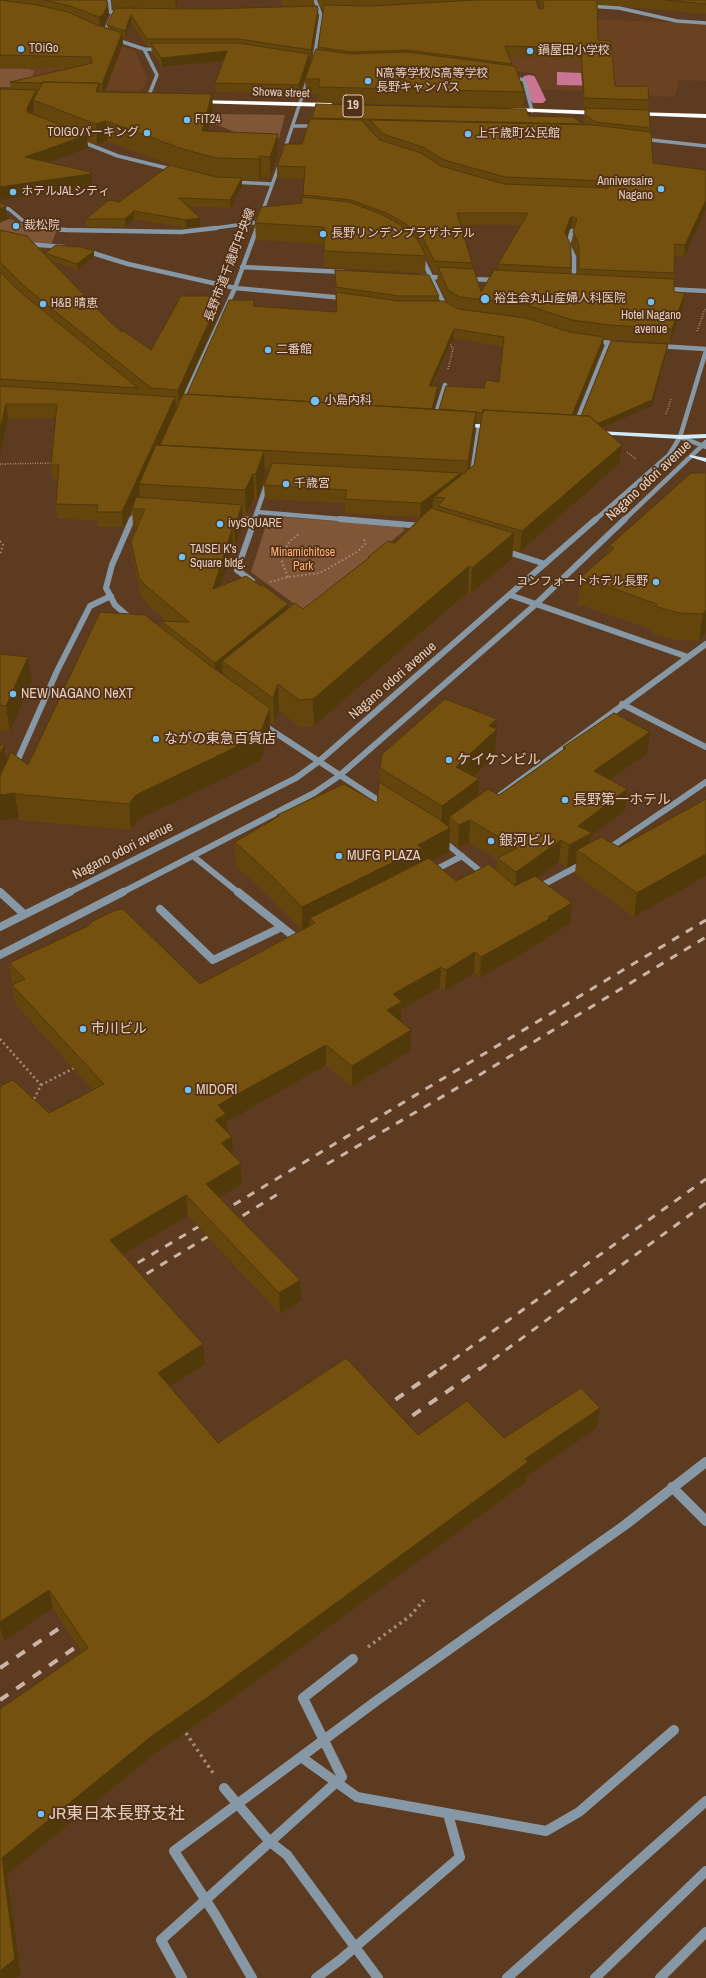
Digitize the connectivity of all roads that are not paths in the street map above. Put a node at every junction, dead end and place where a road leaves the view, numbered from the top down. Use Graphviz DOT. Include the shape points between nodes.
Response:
graph roads {
  1 [pos="109,0"];
  2 [pos="315,0"];
  3 [pos="582,5"];
  4 [pos="312,10"];
  5 [pos="320,11"];
  6 [pos="113,12"];
  7 [pos="120,12"];
  8 [pos="328,12"];
  9 [pos="706,22"];
  10 [pos="92,30"];
  11 [pos="99,33"];
  12 [pos="104,35"];
  13 [pos="109,37"];
  14 [pos="144,49"];
  15 [pos="164,50"];
  16 [pos="306,59"];
  17 [pos="314,60"];
  18 [pos="321,61"];
  19 [pos="311,67"];
  20 [pos="309,75"];
  21 [pos="507,77"];
  22 [pos="138,100"];
  23 [pos="146,100"];
  24 [pos="154,100"];
  25 [pos="191,101"];
  26 [pos="300,104"];
  27 [pos="340,106"];
  28 [pos="500,110"];
  29 [pos="532,111"];
  30 [pos="612,113"];
  31 [pos="628,114"];
  32 [pos="706,116"];
  33 [pos="293,126"];
  34 [pos="324,126"];
  35 [pos="72,138"];
  36 [pos="636,138"];
  37 [pos="706,146"];
  38 [pos="182,172"];
  39 [pos="224,182"];
  40 [pos="272,184"];
  41 [pos="0,206"];
  42 [pos="259,222"];
  43 [pos="572,231"];
  44 [pos="22,243"];
  45 [pos="70,247"];
  46 [pos="416,249"];
  47 [pos="82,250"];
  48 [pos="242,267"];
  49 [pos="346,272"];
  50 [pos="416,276"];
  51 [pos="431,277"];
  52 [pos="455,278"];
  53 [pos="463,279"];
  54 [pos="503,281"];
  55 [pos="566,284"];
  56 [pos="574,284"];
  57 [pos="582,285"];
  58 [pos="235,288"];
  59 [pos="661,289"];
  60 [pos="706,291"];
  61 [pos="347,298"];
  62 [pos="228,302"];
  63 [pos="234,303"];
  64 [pos="438,306"];
  65 [pos="445,306"];
  66 [pos="452,310"];
  67 [pos="585,340"];
  68 [pos="608,343"];
  69 [pos="623,344"];
  70 [pos="652,346"];
  71 [pos="706,350"];
  72 [pos="445,385"];
  73 [pos="180,408"];
  74 [pos="438,424"];
  75 [pos="457,425"];
  76 [pos="479,426"];
  77 [pos="503,427"];
  78 [pos="574,427"];
  79 [pos="588,432"];
  80 [pos="706,436"];
  81 [pos="680,437"];
  82 [pos="705,445"];
  83 [pos="692,456"];
  84 [pos="706,460"];
  85 [pos="270,472"];
  86 [pos="470,483"];
  87 [pos="138,510"];
  88 [pos="257,512"];
  89 [pos="231,519"];
  90 [pos="254,520"];
  91 [pos="424,520"];
  92 [pos="419,525"];
  93 [pos="426,527"];
  94 [pos="413,529"];
  95 [pos="497,549"];
  96 [pos="545,564"];
  97 [pos="258,585"];
  98 [pos="510,595"];
  99 [pos="111,596"];
  100 [pos="536,604"];
  101 [pos="138,625"];
  102 [pos="706,644"];
  103 [pos="688,657"];
  104 [pos="622,704"];
  105 [pos="260,722"];
  106 [pos="706,747"];
  107 [pos="318,762"];
  108 [pos="11,773"];
  109 [pos="340,776"];
  110 [pos="706,782"];
  111 [pos="492,801"];
  112 [pos="389,807"];
  113 [pos="447,834"];
  114 [pos="434,835"];
  115 [pos="441,839"];
  116 [pos="599,855"];
  117 [pos="194,856"];
  118 [pos="462,856"];
  119 [pos="586,862"];
  120 [pos="428,873"];
  121 [pos="491,881"];
  122 [pos="0,892"];
  123 [pos="528,893"];
  124 [pos="160,909"];
  125 [pos="24,914"];
  126 [pos="0,926"];
  127 [pos="282,926"];
  128 [pos="304,935"];
  129 [pos="0,955"];
  130 [pos="706,1462"];
  131 [pos="672,1487"];
  132 [pos="706,1521"];
  133 [pos="353,1659"];
  134 [pos="674,1730"];
  135 [pos="301,1757"];
  136 [pos="224,1788"];
  137 [pos="706,1800"];
  138 [pos="448,1814"];
  139 [pos="270,1842"];
  140 [pos="706,1871"];
  141 [pos="706,1932"];
  142 [pos="182,1978"];
  143 [pos="252,1978"];
  144 [pos="316,1978"];
  145 [pos="378,1978"];
  146 [pos="507,1978"];
  147 [pos="595,1978"];
  148 [pos="660,1978"];
  1 -- 6 [label="street" via="110,12"];
  2 -- 5 [label="street"];
  3 -- 9 [label="street" via="619,8 677,21"];
  4 -- 5 [label="street"];
  5 -- 8 [label="street"];
  5 -- 17 [label="street"];
  6 -- 7 [label="street"];
  6 -- 11 [label="street" via="106,29"];
  10 -- 11 [label="street"];
  11 -- 12 [label="street"];
  13 -- 14 [label="street"];
  14 -- 15 [label="street"];
  14 -- 23 [label="street" via="157,75"];
  16 -- 17 [label="street"];
  17 -- 18 [label="street"];
  17 -- 19 [label="street"];
  20 -- 26 [label="street, 長野市道千歳町中央線"];
  21 -- 29 [label="street" via="524,80"];
  22 -- 23 [label="highway"];
  23 -- 24 [label="highway"];
  25 -- 26 [label="highway, Showa street / 19"];
  26 -- 27 [label="highway, Showa street / 19"];
  26 -- 33 [label="street, 長野市道千歳町中央線"];
  28 -- 29 [label="highway"];
  29 -- 30 [label="highway" via="568,114"];
  31 -- 32 [label="highway"];
  33 -- 34 [label="street"];
  33 -- 40 [label="street, 長野市道千歳町中央線"];
  35 -- 38 [label="street" via="118,156"];
  36 -- 37 [label="street"];
  39 -- 40 [label="street"];
  40 -- 42 [label="street, 長野市道千歳町中央線"];
  41 -- 42 [label="street" via="9,209 22,220 42,228 66,230 182,232"];
  42 -- 48 [label="street, 長野市道千歳町中央線"];
  43 -- 56 [label="street" via="568,244 574,257"];
  44 -- 45 [label="street"];
  46 -- 51 [label="street"];
  47 -- 58 [label="street" via="128,264"];
  48 -- 49 [label="street"];
  48 -- 58 [label="street, 長野市道千歳町中央線"];
  50 -- 51 [label="street"];
  51 -- 52 [label="street"];
  51 -- 65 [label="street"];
  53 -- 54 [label="street"];
  55 -- 56 [label="street"];
  56 -- 57 [label="street"];
  58 -- 61 [label="street"];
  58 -- 62 [label="street, 長野市道千歳町中央線"];
  59 -- 60 [label="street"];
  62 -- 63 [label="street"];
  62 -- 73 [label="street, 長野市道千歳町中央線"];
  64 -- 65 [label="street"];
  65 -- 66 [label="street"];
  67 -- 68 [label="street"];
  68 -- 69 [label="street"];
  68 -- 78 [label="street"];
  70 -- 71 [label="street"];
  71 -- 81 [label="street, Nagano odori avenue"];
  72 -- 74 [label="street"];
  75 -- 76 [label="main road"];
  76 -- 77 [label="main road"];
  76 -- 86 [label="street"];
  79 -- 81 [label="main road"];
  80 -- 81 [label="main road"];
  81 -- 82 [label="street"];
  81 -- 96 [label="street, Nagano odori avenue" via="669,456"];
  82 -- 83 [label="street, Nagano odori avenue"];
  83 -- 84 [label="main road"];
  83 -- 100 [label="street, Nagano odori avenue"];
  85 -- 88 [label="street"];
  87 -- 99 [label="street" via="112,565 106,588"];
  88 -- 90 [label="street"];
  88 -- 92 [label="street"];
  89 -- 90 [label="street"];
  90 -- 97 [label="street" via="237,570"];
  91 -- 92 [label="street"];
  92 -- 93 [label="street"];
  92 -- 94 [label="street"];
  95 -- 96 [label="street"];
  96 -- 98 [label="street, Nagano odori avenue"];
  98 -- 100 [label="street"];
  98 -- 107 [label="street, Nagano odori avenue"];
  99 -- 101 [label="street" via="115,606"];
  99 -- 108 [label="street" via="90,606 57,671"];
  100 -- 103 [label="street"];
  100 -- 109 [label="street, Nagano odori avenue"];
  102 -- 103 [label="street"];
  103 -- 104 [label="street"];
  104 -- 106 [label="street"];
  104 -- 111 [label="street"];
  105 -- 107 [label="street"];
  107 -- 109 [label="street"];
  107 -- 125 [label="street, Nagano odori avenue" via="296,778"];
  109 -- 112 [label="street"];
  109 -- 117 [label="street, Nagano odori avenue" via="314,793"];
  110 -- 116 [label="street"];
  113 -- 115 [label="street"];
  114 -- 115 [label="street"];
  115 -- 118 [label="street"];
  117 -- 127 [label="street"];
  117 -- 129 [label="street, Nagano odori avenue"];
  118 -- 120 [label="street"];
  118 -- 121 [label="street"];
  119 -- 123 [label="street"];
  122 -- 125 [label="street"];
  124 -- 127 [label="street" via="213,960"];
  125 -- 126 [label="street, Nagano odori avenue"];
  127 -- 128 [label="street" via="297,939"];
  130 -- 131 [label="street"];
  131 -- 132 [label="street"];
  131 -- 135 [label="street" via="626,1525 379,1698"];
  133 -- 139 [label="street, bridge" via="303,1698 342,1777"];
  134 -- 138 [label="street" via="579,1812 546,1831"];
  135 -- 138 [label="street" via="356,1797"];
  135 -- 143 [label="street" via="174,1851"];
  136 -- 139 [label="street, bridge"];
  137 -- 146 [label="street"];
  138 -- 144 [label="street" via="460,1857"];
  139 -- 142 [label="street, bridge" via="161,1940"];
  139 -- 145 [label="street, bridge" via="287,1855"];
  140 -- 147 [label="street"];
  141 -- 148 [label="street"];
}
